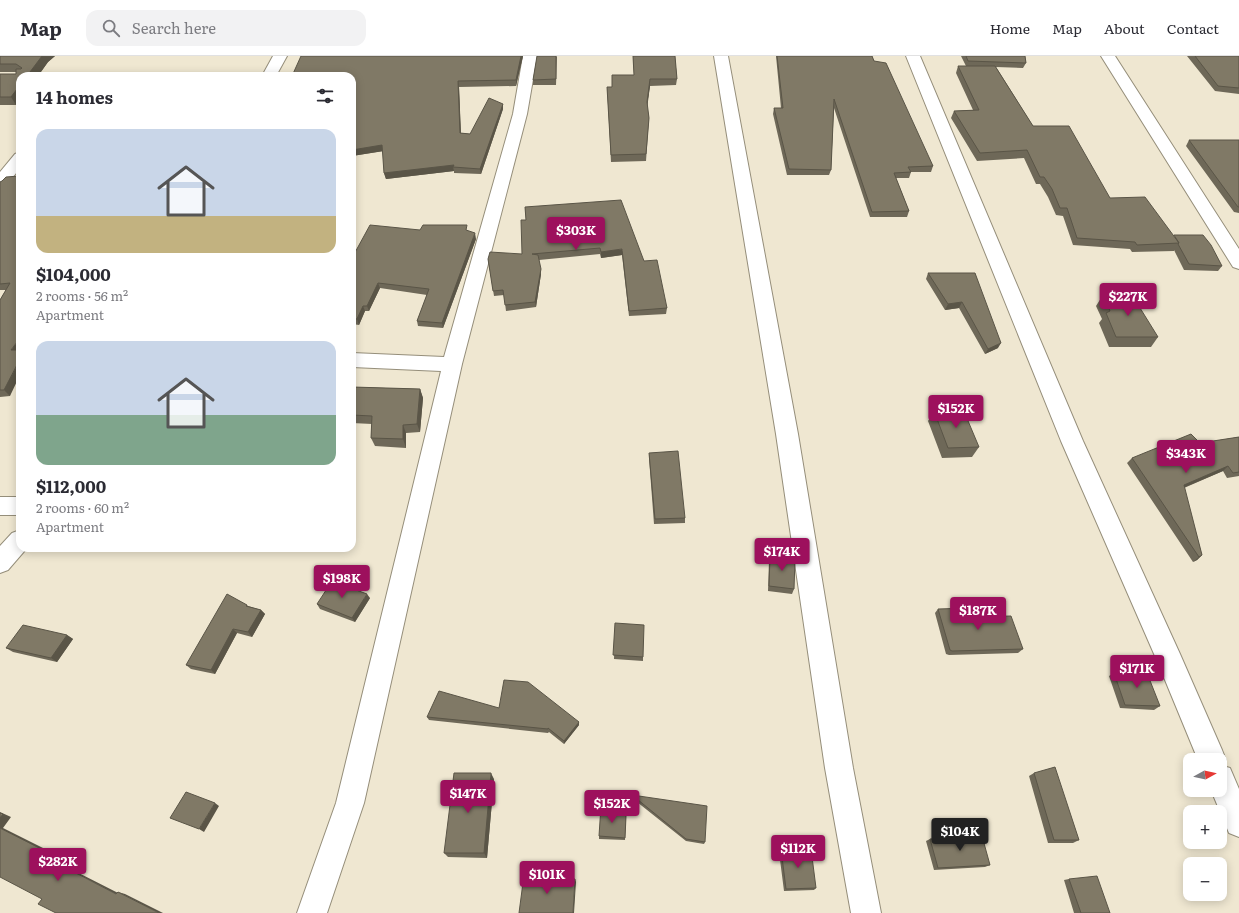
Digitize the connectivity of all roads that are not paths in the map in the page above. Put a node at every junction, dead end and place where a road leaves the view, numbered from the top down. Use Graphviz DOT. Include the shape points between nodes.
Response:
graph roads {
  1 [pos="280,56"];
  2 [pos="530,56"];
  3 [pos="721,56"];
  4 [pos="913,56"];
  5 [pos="1108,56"];
  6 [pos="271,72"];
  7 [pos="16,162"];
  8 [pos="0,183"];
  9 [pos="1239,262"];
  10 [pos="356,360"];
  11 [pos="452,364"];
  12 [pos="0,506"];
  13 [pos="16,506"];
  14 [pos="16,545"];
  15 [pos="0,563"];
  16 [pos="1209,753"];
  17 [pos="1227,795"];
  18 [pos="1239,823"];
  19 [pos="312,913"];
  20 [pos="866,913"];
  1 -- 6 [label="street"];
  2 -- 11 [label="street" via="520,114"];
  3 -- 20 [label="street" via="785,426 838,768"];
  4 -- 16 [label="street" via="1072,441"];
  5 -- 9 [label="street"];
  7 -- 8 [label="street"];
  10 -- 11 [label="street"];
  11 -- 19 [label="street" via="350,803"];
  12 -- 13 [label="street"];
  14 -- 15 [label="street"];
  17 -- 18 [label="street"];
}
